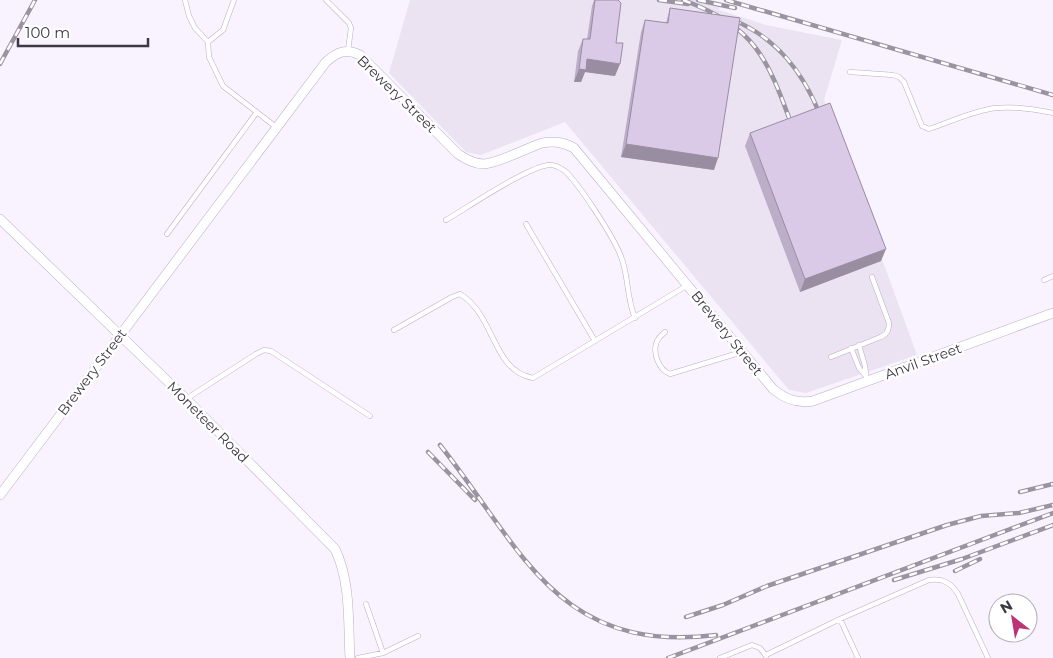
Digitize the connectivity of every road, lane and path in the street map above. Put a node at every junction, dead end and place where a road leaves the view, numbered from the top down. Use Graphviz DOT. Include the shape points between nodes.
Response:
graph roads {
  1 [pos="185,0"];
  2 [pos="234,0"];
  3 [pos="326,0"];
  4 [pos="208,42"];
  5 [pos="348,51"];
  6 [pos="850,72"];
  7 [pos="257,112"];
  8 [pos="1053,113"];
  9 [pos="276,127"];
  10 [pos="0,219"];
  11 [pos="446,220"];
  12 [pos="526,224"];
  13 [pos="167,234"];
  14 [pos="1053,276"];
  15 [pos="872,277"];
  16 [pos="1044,280"];
  17 [pos="688,286"];
  18 [pos="1053,313"];
  19 [pos="635,318"];
  20 [pos="394,330"];
  21 [pos="665,332"];
  22 [pos="120,334"];
  23 [pos="595,341"];
  24 [pos="859,346"];
  25 [pos="851,348"];
  26 [pos="742,352"];
  27 [pos="831,356"];
  28 [pos="866,379"];
  29 [pos="186,399"];
  30 [pos="792,401"];
  31 [pos="370,416"];
  32 [pos="0,495"];
  33 [pos="366,604"];
  34 [pos="840,619"];
  35 [pos="418,636"];
  36 [pos="383,653"];
  37 [pos="766,657"];
  38 [pos="350,658"];
  39 [pos="358,658"];
  40 [pos="720,658"];
  41 [pos="858,658"];
  42 [pos="988,658"];
  1 -- 4 [label="lane" via="192,22"];
  2 -- 4 [label="lane" via="223,30"];
  3 -- 5 [label="lane" via="349,23"];
  4 -- 7 [label="lane" via="210,57 222,86"];
  5 -- 9 [label="street, Brewery Street" via="336,54 326,62"];
  5 -- 17 [label="street, Brewery Street" via="360,55 466,160 491,162 551,141 574,148"];
  6 -- 8 [label="lane" via="899,77 922,126 929,129 995,108 1016,107"];
  7 -- 9 [label="lane"];
  7 -- 13 [label="lane"];
  9 -- 22 [label="street, Brewery Street"];
  10 -- 22 [label="street, Moneteer Road"];
  11 -- 19 [label="lane" via="542,166 552,165 564,171 579,188 621,255 629,303"];
  12 -- 23 [label="lane"];
  14 -- 16 [label="lane"];
  15 -- 24 [label="lane" via="889,329 885,335"];
  17 -- 19 [label="lane"];
  17 -- 26 [label="street, Brewery Street"];
  18 -- 28 [label="street, Anvil Street"];
  19 -- 23 [label="lane"];
  20 -- 23 [label="lane" via="460,294 467,298 488,326 504,360 514,371 533,378"];
  21 -- 26 [label="lane" via="655,347 660,366 670,374"];
  22 -- 29 [label="street, Moneteer Road"];
  22 -- 32 [label="street, Brewery Street"];
  24 -- 25 [label="lane"];
  24 -- 28 [label="lane"];
  25 -- 27 [label="lane"];
  25 -- 28 [label="lane"];
  26 -- 30 [label="street, Brewery Street" via="773,389"];
  28 -- 30 [label="street, Anvil Street" via="813,402"];
  29 -- 31 [label="lane" via="264,350 271,351"];
  29 -- 38 [label="street, Moneteer Road" via="335,549 345,580"];
  33 -- 36 [label="lane"];
  34 -- 37 [label="lane"];
  34 -- 41 [label="lane"];
  34 -- 42 [label="lane" via="930,580 940,579 953,586 958,594"];
  35 -- 36 [label="lane"];
  36 -- 39 [label="lane"];
  37 -- 40 [label="lane" via="760,648 752,645"];
}
